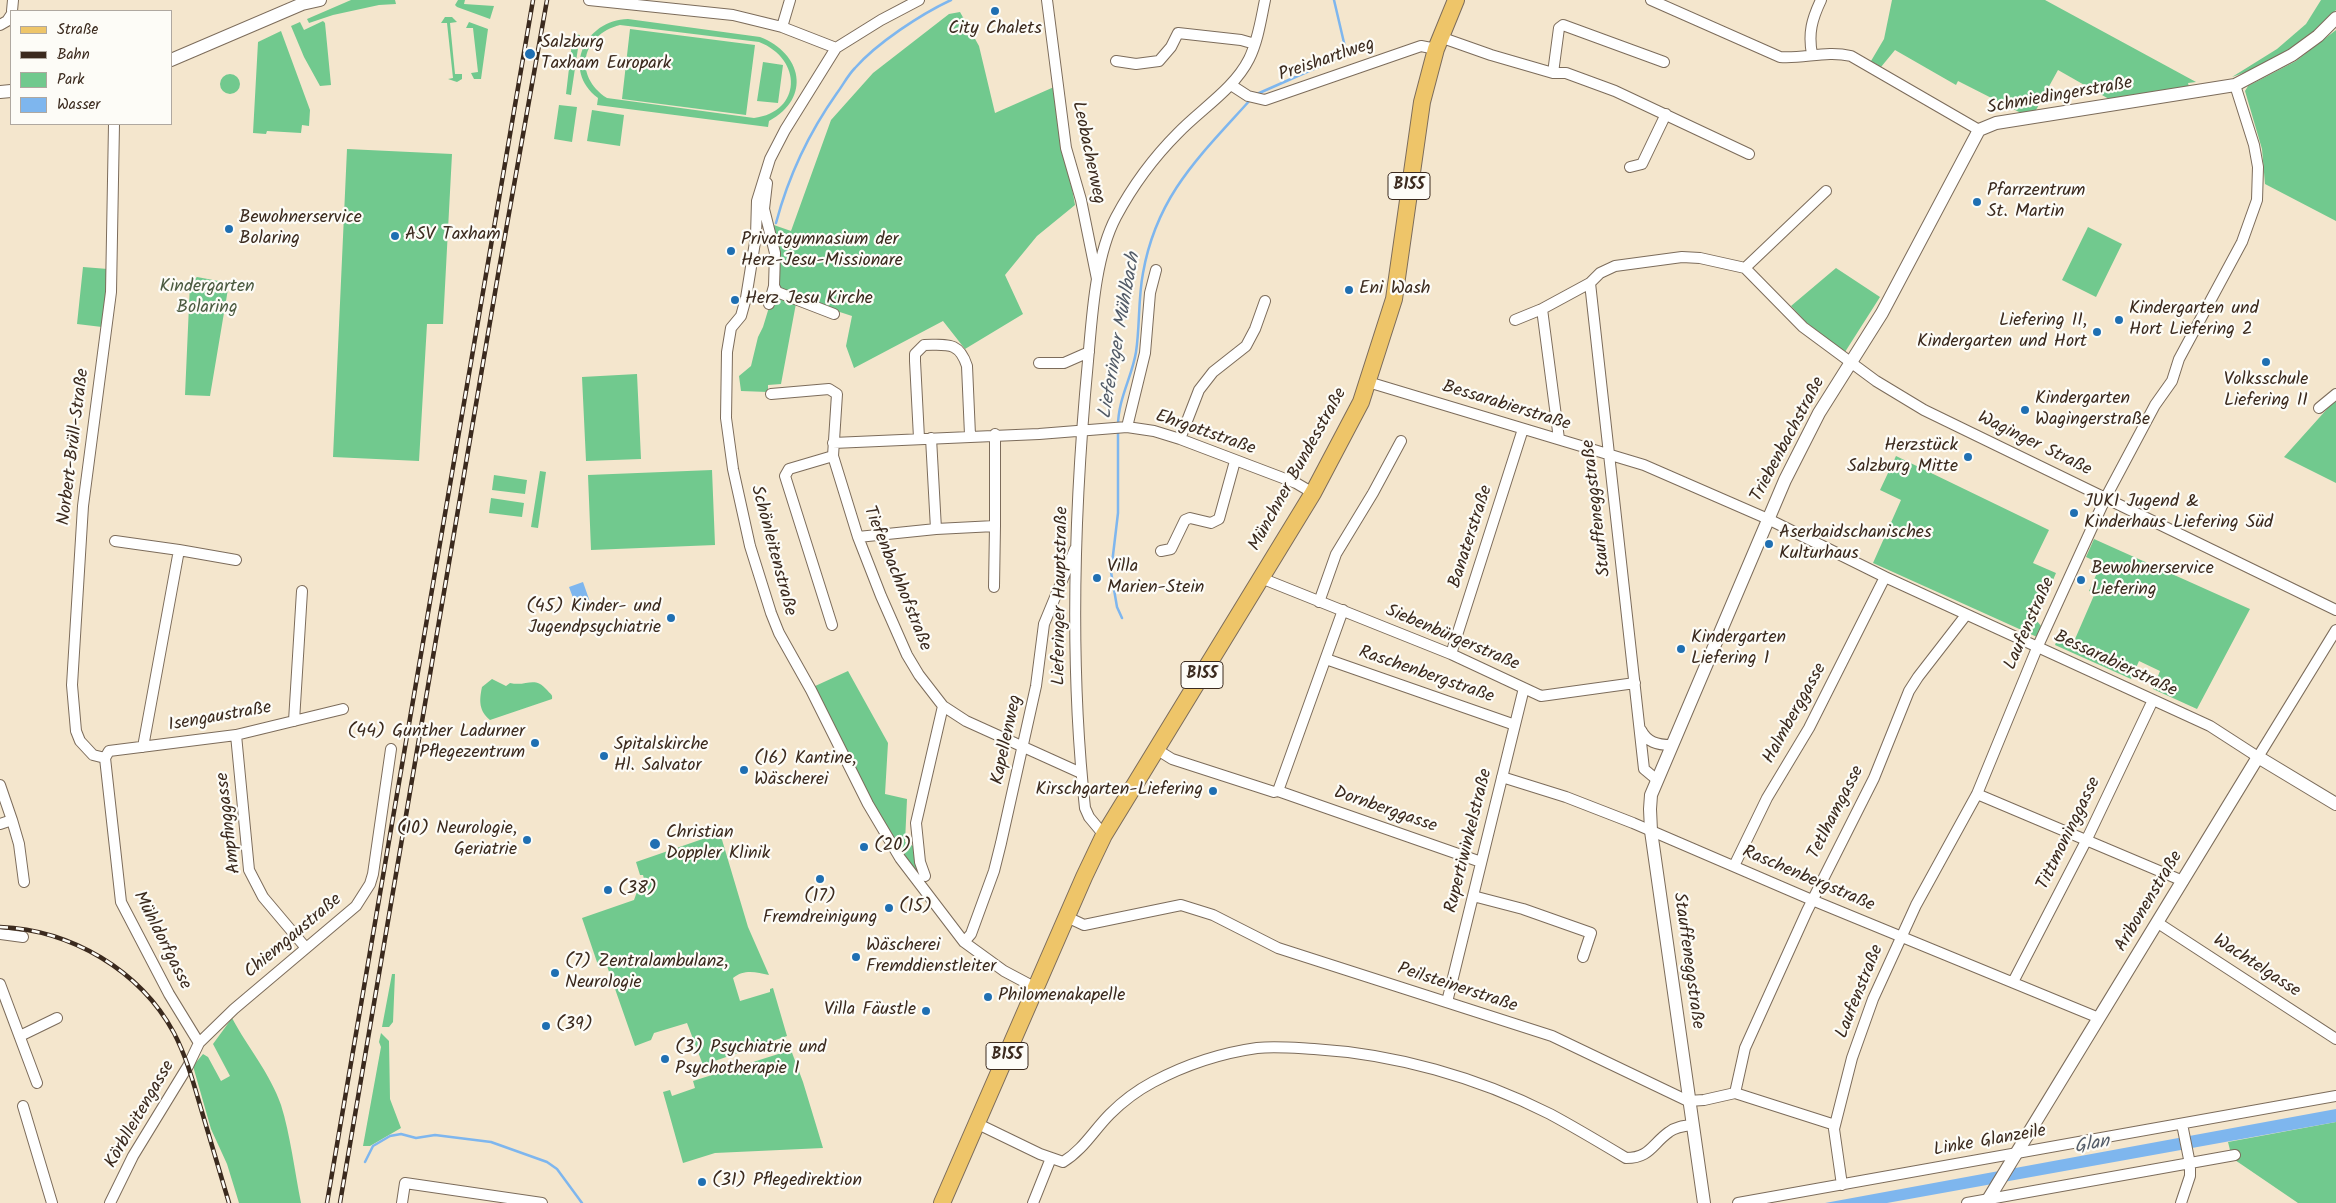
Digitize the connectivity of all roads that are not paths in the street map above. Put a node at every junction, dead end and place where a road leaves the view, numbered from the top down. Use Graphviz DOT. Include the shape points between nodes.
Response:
graph roads {
  1 [pos="320,0"];
  2 [pos="589,0"];
  3 [pos="790,0"];
  4 [pos="919,0"];
  5 [pos="1047,0"];
  6 [pos="1265,0"];
  7 [pos="1456,0"];
  8 [pos="1651,0"];
  9 [pos="1821,0"];
  10 [pos="304,2"];
  11 [pos="2336,18"];
  12 [pos="782,27"];
  13 [pos="1439,43"];
  14 [pos="1255,44"];
  15 [pos="836,48"];
  16 [pos="1812,54"];
  17 [pos="172,60"];
  18 [pos="1116,61"];
  19 [pos="1664,62"];
  20 [pos="1553,72"];
  21 [pos="1231,84"];
  22 [pos="2235,85"];
  23 [pos="1666,114"];
  24 [pos="114,125"];
  25 [pos="1979,130"];
  26 [pos="1749,154"];
  27 [pos="770,159"];
  28 [pos="1630,167"];
  29 [pos="1826,191"];
  30 [pos="1745,268"];
  31 [pos="1156,270"];
  32 [pos="1097,283"];
  33 [pos="1590,284"];
  34 [pos="774,286"];
  35 [pos="1265,301"];
  36 [pos="768,304"];
  37 [pos="1542,309"];
  38 [pos="834,314"];
  39 [pos="1515,320"];
  40 [pos="1089,352"];
  41 [pos="1039,363"];
  42 [pos="1851,363"];
  43 [pos="1368,382"];
  44 [pos="771,394"];
  45 [pos="2336,394"];
  46 [pos="2319,408"];
  47 [pos="1121,428"];
  48 [pos="1524,429"];
  49 [pos="1082,430"];
  50 [pos="995,434"];
  51 [pos="970,435"];
  52 [pos="920,438"];
  53 [pos="931,438"];
  54 [pos="1559,439"];
  55 [pos="1180,440"];
  56 [pos="1401,441"];
  57 [pos="833,443"];
  58 [pos="1610,455"];
  59 [pos="833,456"];
  60 [pos="1233,461"];
  61 [pos="1313,493"];
  62 [pos="2106,498"];
  63 [pos="1768,519"];
  64 [pos="995,526"];
  65 [pos="936,529"];
  66 [pos="858,537"];
  67 [pos="115,541"];
  68 [pos="1078,543"];
  69 [pos="179,550"];
  70 [pos="1161,551"];
  71 [pos="236,560"];
  72 [pos="1885,577"];
  73 [pos="1260,578"];
  74 [pos="994,586"];
  75 [pos="302,591"];
  76 [pos="1320,602"];
  77 [pos="1343,610"];
  78 [pos="2336,610"];
  79 [pos="1966,615"];
  80 [pos="832,625"];
  81 [pos="2336,630"];
  82 [pos="2038,648"];
  83 [pos="1452,654"];
  84 [pos="1326,659"];
  85 [pos="1635,683"];
  86 [pos="1524,688"];
  87 [pos="2153,700"];
  88 [pos="943,706"];
  89 [pos="343,709"];
  90 [pos="294,721"];
  91 [pos="1515,725"];
  92 [pos="1640,729"];
  93 [pos="236,735"];
  94 [pos="1671,744"];
  95 [pos="1024,746"];
  96 [pos="143,747"];
  97 [pos="391,749"];
  98 [pos="1156,749"];
  99 [pos="105,758"];
  100 [pos="2258,758"];
  101 [pos="1081,772"];
  102 [pos="1502,777"];
  103 [pos="1656,779"];
  104 [pos="0,785"];
  105 [pos="1278,791"];
  106 [pos="1977,794"];
  107 [pos="2336,804"];
  108 [pos="12,820"];
  109 [pos="0,824"];
  110 [pos="1651,831"];
  111 [pos="1104,835"];
  112 [pos="2086,841"];
  113 [pos="1481,862"];
  114 [pos="1734,866"];
  115 [pos="925,876"];
  116 [pos="24,882"];
  117 [pos="2183,882"];
  118 [pos="1473,896"];
  119 [pos="1812,900"];
  120 [pos="1066,917"];
  121 [pos="2158,923"];
  122 [pos="0,934"];
  123 [pos="23,937"];
  124 [pos="1901,937"];
  125 [pos="964,942"];
  126 [pos="306,948"];
  127 [pos="1583,957"];
  128 [pos="2012,982"];
  129 [pos="0,984"];
  130 [pos="1036,988"];
  131 [pos="1447,1002"];
  132 [pos="57,1018"];
  133 [pos="2100,1018"];
  134 [pos="20,1036"];
  135 [pos="2336,1039"];
  136 [pos="199,1043"];
  137 [pos="37,1083"];
  138 [pos="1735,1093"];
  139 [pos="2336,1096"];
  140 [pos="1688,1101"];
  141 [pos="23,1106"];
  142 [pos="978,1124"];
  143 [pos="1835,1124"];
  144 [pos="1692,1125"];
  145 [pos="2183,1128"];
  146 [pos="2235,1155"];
  147 [pos="2014,1157"];
  148 [pos="1051,1158"];
  149 [pos="2189,1159"];
  150 [pos="1842,1185"];
  151 [pos="1989,1198"];
  152 [pos="52,1203"];
  153 [pos="110,1203"];
  154 [pos="402,1203"];
  155 [pos="542,1203"];
  156 [pos="942,1203"];
  157 [pos="1034,1203"];
  158 [pos="1704,1203"];
  159 [pos="1738,1203"];
  160 [pos="1967,1203"];
  161 [pos="2181,1203"];
  1 -- 10 [label="street"];
  2 -- 12 [label="street" via="722,13"];
  3 -- 12 [label="street"];
  4 -- 15 [label="street"];
  5 -- 32 [label="street, Leobacherweg" via="1066,148 1081,200"];
  6 -- 14 [label="street, Lieferinger Hauptstraße"];
  7 -- 13 [label="main road, Münchner Bundesstraße / B155"];
  8 -- 16 [label="street, Schmiedingerstraße" via="1780,58"];
  9 -- 16 [label="street" via="1811,21 1809,39"];
  10 -- 17 [label="street"];
  11 -- 22 [label="street, Schmiedingerstraße" via="2292,55"];
  12 -- 15 [label="street"];
  13 -- 20 [label="street, Preishartlweg"];
  13 -- 21 [label="street, Preishartlweg" via="1421,46 1265,100 1252,98"];
  13 -- 43 [label="main road, Münchner Bundesstraße / B155" via="1422,102 1398,275 1387,324"];
  14 -- 18 [label="street" via="1178,33 1159,61 1136,64"];
  14 -- 21 [label="street, Lieferinger Hauptstraße" via="1249,59"];
  15 -- 27 [label="street, Schönleitenstraße" via="784,130"];
  16 -- 25 [label="street, Schmiedingerstraße" via="1850,56"];
  19 -- 20 [label="street" via="1563,25 1559,28"];
  20 -- 23 [label="street, Preishartlweg" via="1566,73 1615,91"];
  21 -- 32 [label="street, Lieferinger Hauptstraße" via="1163,148 1130,194 1115,218"];
  22 -- 25 [label="street, Schmiedingerstraße" via="1996,123"];
  22 -- 62 [label="street, Laufenstraße" via="2258,167 2254,209 2242,242 2177,363 2172,381 2155,405"];
  23 -- 26 [label="street, Preishartlweg"];
  23 -- 28 [label="street" via="1642,164"];
  24 -- 99 [label="street, Norbert-Brüll-Straße" via="111,292 82,516 72,685 80,742 93,755"];
  25 -- 42 [label="street, Triebenbachstraße" via="1882,313"];
  27 -- 34 [label="street, Schönleitenstraße" via="764,209 775,253"];
  27 -- 125 [label="street, Schönleitenstraße" via="756,201 756,236 744,310 731,328 727,352 726,418 750,546 779,633 816,698 868,804 900,858"];
  29 -- 30 [label="street"];
  30 -- 33 [label="street" via="1682,257 1615,266 1600,273"];
  30 -- 42 [label="street, Waginger Straße" via="1802,328"];
  31 -- 47 [label="street" via="1150,293 1144,353"];
  32 -- 40 [label="street, Lieferinger Hauptstraße"];
  33 -- 37 [label="street"];
  33 -- 58 [label="street, Stauffeneggstraße"];
  34 -- 36 [label="street, Schönleitenstraße"];
  34 -- 38 [label="street" via="781,295"];
  35 -- 55 [label="street" via="1256,329 1246,346 1213,372 1199,390"];
  37 -- 39 [label="street"];
  37 -- 54 [label="street"];
  40 -- 41 [label="street" via="1064,364"];
  40 -- 49 [label="street, Lieferinger Hauptstraße"];
  42 -- 62 [label="street, Waginger Straße" via="1924,410"];
  42 -- 63 [label="street, Triebenbachstraße" via="1819,413"];
  43 -- 48 [label="street, Bessarabierstraße"];
  43 -- 61 [label="main road, Münchner Bundesstraße / B155" via="1361,402"];
  44 -- 57 [label="street, Tiefenbachhofstraße" via="829,389 837,394"];
  45 -- 46 [label="street"];
  47 -- 49 [label="street, Ehrgottstraße"];
  47 -- 55 [label="street, Ehrgottstraße" via="1154,431"];
  48 -- 54 [label="street, Bessarabierstraße"];
  48 -- 83 [label="street, Banaterstraße"];
  49 -- 50 [label="street, Ehrgottstraße"];
  49 -- 68 [label="street, Lieferinger Hauptstraße"];
  50 -- 51 [label="street, Ehrgottstraße"];
  50 -- 64 [label="street"];
  51 -- 52 [label="street" via="965,358 958,348 948,344 924,345 915,354"];
  51 -- 53 [label="street, Ehrgottstraße"];
  52 -- 53 [label="street, Ehrgottstraße"];
  52 -- 57 [label="street, Ehrgottstraße"];
  53 -- 65 [label="street"];
  54 -- 58 [label="street, Bessarabierstraße"];
  55 -- 60 [label="street, Ehrgottstraße"];
  56 -- 76 [label="street" via="1374,493 1336,554"];
  57 -- 59 [label="street, Tiefenbachhofstraße"];
  58 -- 63 [label="street, Bessarabierstraße" via="1644,466"];
  58 -- 85 [label="street, Stauffeneggstraße"];
  59 -- 66 [label="street, Tiefenbachhofstraße"];
  59 -- 80 [label="street" via="789,469 785,476"];
  60 -- 61 [label="street, Ehrgottstraße" via="1296,483"];
  60 -- 70 [label="street" via="1220,516 1214,522 1185,520 1171,550"];
  61 -- 73 [label="main road, Münchner Bundesstraße / B155"];
  62 -- 78 [label="street, Waginger Straße"];
  62 -- 82 [label="street, Laufenstraße"];
  63 -- 72 [label="street, Bessarabierstraße"];
  63 -- 94 [label="street, Triebenbachstraße"];
  64 -- 65 [label="street"];
  64 -- 74 [label="street"];
  65 -- 66 [label="street"];
  66 -- 88 [label="street, Tiefenbachhofstraße" via="907,655"];
  67 -- 69 [label="street"];
  68 -- 95 [label="street, Kapellenweg" via="1044,624"];
  68 -- 101 [label="street, Lieferinger Hauptstraße" via="1077,710"];
  69 -- 71 [label="street"];
  69 -- 96 [label="street"];
  72 -- 79 [label="street, Bessarabierstraße"];
  72 -- 114 [label="street, Halmberggasse" via="1810,728 1767,798"];
  73 -- 76 [label="street, Siebenbürgerstraße"];
  73 -- 98 [label="main road, Münchner Bundesstraße / B155"];
  75 -- 90 [label="street"];
  76 -- 77 [label="street, Siebenbürgerstraße"];
  77 -- 83 [label="street, Siebenbürgerstraße"];
  77 -- 84 [label="street"];
  79 -- 82 [label="street, Bessarabierstraße"];
  79 -- 119 [label="street, Tetlhamgasse" via="1910,691 1874,778"];
  81 -- 100 [label="street, Aribonenstraße"];
  82 -- 87 [label="street, Bessarabierstraße"];
  82 -- 106 [label="street, Laufenstraße"];
  83 -- 86 [label="street, Siebenbürgerstraße"];
  84 -- 91 [label="street, Raschenbergstraße"];
  84 -- 105 [label="street"];
  85 -- 86 [label="street, Siebenbürgerstraße" via="1541,696"];
  85 -- 92 [label="street, Stauffeneggstraße"];
  86 -- 91 [label="street, Rupertiwinkelstraße"];
  87 -- 100 [label="street, Bessarabierstraße" via="2210,726"];
  87 -- 112 [label="street, Tittmoninggasse"];
  88 -- 95 [label="street, Tiefenbachhofstraße" via="966,721"];
  88 -- 115 [label="street" via="916,822 920,862"];
  89 -- 90 [label="street, Isengaustraße"];
  90 -- 93 [label="street, Isengaustraße"];
  91 -- 102 [label="street, Rupertiwinkelstraße"];
  92 -- 94 [label="street" via="1651,742"];
  92 -- 103 [label="street, Stauffeneggstraße" via="1644,768"];
  93 -- 96 [label="street, Isengaustraße"];
  93 -- 126 [label="street, Ampfinggasse" via="249,870 263,897"];
  94 -- 103 [label="street, Triebenbachstraße"];
  95 -- 101 [label="street, Tiefenbachhofstraße"];
  95 -- 125 [label="street, Kapellenweg" via="994,871 971,934"];
  96 -- 99 [label="street, Isengaustraße" via="109,751"];
  97 -- 126 [label="street, Chiemgaustraße" via="370,884 356,906"];
  98 -- 105 [label="street, Dornberggasse" via="1172,759"];
  98 -- 111 [label="main road, Münchner Bundesstraße / B155"];
  99 -- 136 [label="street, Mühldorfgasse" via="121,902 169,994"];
  100 -- 107 [label="street"];
  100 -- 117 [label="street, Aribonenstraße"];
  101 -- 111 [label="street, Lieferinger Hauptstraße" via="1085,808"];
  102 -- 110 [label="street, Raschenbergstraße" via="1583,803"];
  102 -- 113 [label="street, Rupertiwinkelstraße"];
  103 -- 110 [label="street, Stauffeneggstraße" via="1650,809"];
  104 -- 108 [label="street"];
  105 -- 113 [label="street, Dornberggasse"];
  106 -- 112 [label="street"];
  106 -- 124 [label="street, Laufenstraße"];
  108 -- 109 [label="street"];
  108 -- 116 [label="street"];
  110 -- 114 [label="street, Raschenbergstraße"];
  110 -- 140 [label="street, Stauffeneggstraße"];
  111 -- 120 [label="main road, B155"];
  112 -- 117 [label="street"];
  112 -- 128 [label="street, Tittmoninggasse"];
  113 -- 118 [label="street, Rupertiwinkelstraße"];
  114 -- 119 [label="street, Raschenbergstraße"];
  117 -- 121 [label="street, Aribonenstraße"];
  118 -- 127 [label="street" via="1523,909 1591,933"];
  118 -- 131 [label="street, Rupertiwinkelstraße"];
  119 -- 124 [label="street, Raschenbergstraße"];
  119 -- 138 [label="street, Tetlhamgasse" via="1744,1048"];
  120 -- 130 [label="main road, B155"];
  120 -- 131 [label="street, Peilsteinerstraße" via="1084,925 1178,905 1213,915 1269,945"];
  121 -- 133 [label="street, Aribonenstraße"];
  121 -- 135 [label="street, Wachtelgasse"];
  122 -- 123 [label="street"];
  124 -- 128 [label="street, Raschenbergstraße"];
  124 -- 143 [label="street, Laufenstraße" via="1855,1051"];
  125 -- 130 [label="street, Schönleitenstraße" via="1004,971"];
  126 -- 136 [label="street, Chiemgaustraße"];
  128 -- 133 [label="street, Raschenbergstraße"];
  129 -- 134 [label="street"];
  130 -- 142 [label="main road, B155"];
  131 -- 140 [label="street, Peilsteinerstraße" via="1552,1036"];
  132 -- 134 [label="street"];
  133 -- 147 [label="street, Aribonenstraße"];
  134 -- 137 [label="street"];
  136 -- 153 [label="street, Körblleitengasse" via="133,1156"];
  138 -- 140 [label="street"];
  138 -- 143 [label="street"];
  139 -- 145 [label="street, Linke Glanzeile"];
  140 -- 144 [label="street, Stauffeneggstraße"];
  141 -- 152 [label="street"];
  142 -- 148 [label="street"];
  142 -- 156 [label="main road, B155"];
  143 -- 150 [label="street, Laufenstraße"];
  144 -- 148 [label="street" via="1668,1132 1646,1154 1626,1158 1549,1114 1487,1087 1412,1063 1352,1052 1271,1047 1221,1055 1173,1072 1150,1084 1110,1114 1074,1155 1063,1162"];
  144 -- 158 [label="street, Stauffeneggstraße"];
  145 -- 147 [label="street, Linke Glanzeile"];
  145 -- 149 [label="street"];
  146 -- 149 [label="street"];
  147 -- 150 [label="street, Linke Glanzeile"];
  147 -- 151 [label="street, Aribonenstraße"];
  148 -- 157 [label="street"];
  149 -- 151 [label="street"];
  149 -- 161 [label="street" via="2190,1176"];
  150 -- 159 [label="street, Linke Glanzeile"];
  151 -- 160 [label="street"];
  154 -- 155 [label="street" via="405,1183"];
}
